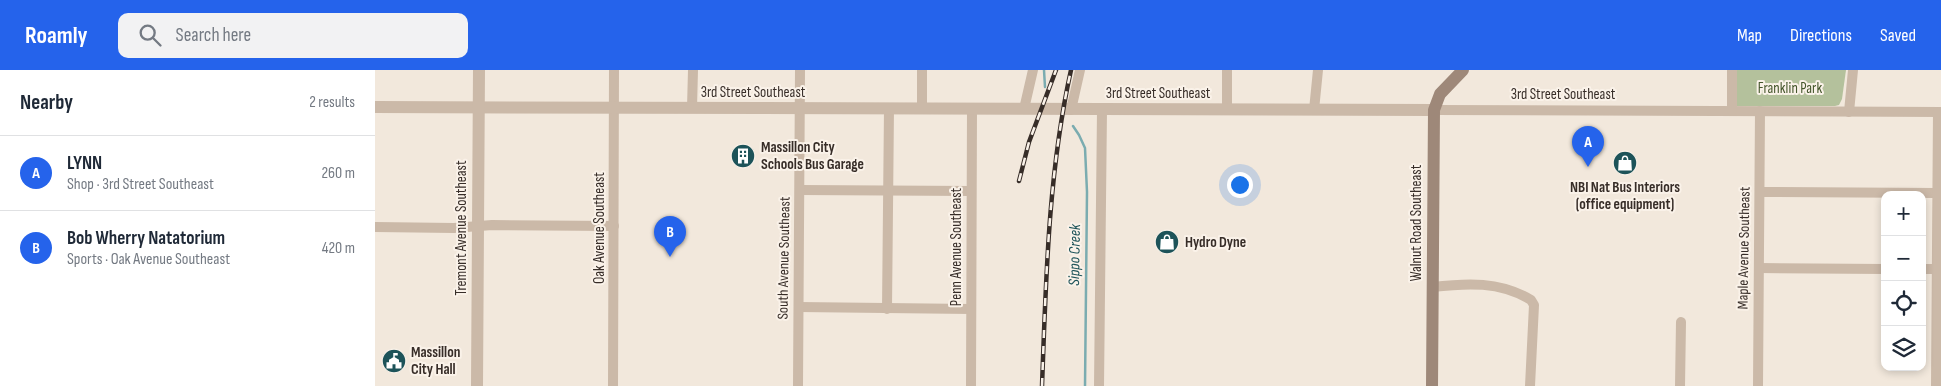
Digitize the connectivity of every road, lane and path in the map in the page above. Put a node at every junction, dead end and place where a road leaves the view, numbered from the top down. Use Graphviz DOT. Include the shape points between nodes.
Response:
graph roads {
  1 [pos="479,70"];
  2 [pos="614,70"];
  3 [pos="693,70"];
  4 [pos="801,70"];
  5 [pos="922,70"];
  6 [pos="1033,70"];
  7 [pos="1080,70"];
  8 [pos="1227,70"];
  9 [pos="1318,70"];
  10 [pos="1463,70"];
  11 [pos="1732,70"];
  12 [pos="1853,70"];
  13 [pos="375,107"];
  14 [pos="479,107"];
  15 [pos="614,108"];
  16 [pos="691,108"];
  17 [pos="801,108"];
  18 [pos="889,108"];
  19 [pos="922,108"];
  20 [pos="971,109"];
  21 [pos="1024,109"];
  22 [pos="1227,109"];
  23 [pos="1071,110"];
  24 [pos="1102,110"];
  25 [pos="1315,110"];
  26 [pos="1434,110"];
  27 [pos="1732,111"];
  28 [pos="1760,111"];
  29 [pos="1849,112"];
  30 [pos="1939,112"];
  31 [pos="800,190"];
  32 [pos="888,190"];
  33 [pos="971,191"];
  34 [pos="1760,192"];
  35 [pos="1937,193"];
  36 [pos="375,226"];
  37 [pos="477,226"];
  38 [pos="614,226"];
  39 [pos="1759,268"];
  40 [pos="1881,269"];
  41 [pos="1926,269"];
  42 [pos="1939,269"];
  43 [pos="1432,287"];
  44 [pos="799,307"];
  45 [pos="887,309"];
  46 [pos="971,309"];
  47 [pos="1681,322"];
  48 [pos="477,386"];
  49 [pos="613,386"];
  50 [pos="798,386"];
  51 [pos="971,386"];
  52 [pos="1099,386"];
  53 [pos="1432,386"];
  54 [pos="1530,386"];
  55 [pos="1680,386"];
  56 [pos="1758,386"];
  57 [pos="1936,386"];
  1 -- 14 [label="street, Tremont Avenue Southeast"];
  2 -- 15 [label="street, Oak Avenue Southeast"];
  3 -- 16 [label="street"];
  4 -- 17 [label="street, South Avenue Southeast"];
  5 -- 19 [label="street"];
  6 -- 21 [label="street"];
  7 -- 23 [label="street"];
  8 -- 22 [label="street"];
  9 -- 25 [label="street"];
  10 -- 26 [label="main road, Walnut Road Southeast" via="1440,94"];
  11 -- 27 [label="street"];
  12 -- 29 [label="street"];
  13 -- 14 [label="street, 3rd Street Southeast"];
  14 -- 15 [label="street, 3rd Street Southeast"];
  14 -- 37 [label="street, Tremont Avenue Southeast"];
  15 -- 16 [label="street, 3rd Street Southeast"];
  15 -- 38 [label="street, Oak Avenue Southeast"];
  16 -- 17 [label="street, 3rd Street Southeast"];
  17 -- 18 [label="street, 3rd Street Southeast"];
  17 -- 31 [label="street, South Avenue Southeast"];
  18 -- 19 [label="street, 3rd Street Southeast"];
  18 -- 32 [label="street"];
  19 -- 20 [label="street, 3rd Street Southeast"];
  20 -- 21 [label="street, 3rd Street Southeast"];
  20 -- 33 [label="street, Penn Avenue Southeast"];
  21 -- 23 [label="street, 3rd Street Southeast"];
  22 -- 24 [label="street, 3rd Street Southeast"];
  22 -- 25 [label="street, 3rd Street Southeast"];
  23 -- 24 [label="street, 3rd Street Southeast"];
  24 -- 52 [label="street"];
  25 -- 26 [label="street, 3rd Street Southeast"];
  26 -- 27 [label="street, 3rd Street Southeast"];
  26 -- 43 [label="main road, Walnut Road Southeast"];
  27 -- 28 [label="street, 3rd Street Southeast"];
  28 -- 29 [label="street, 3rd Street Southeast"];
  28 -- 34 [label="street, Maple Avenue Southeast"];
  29 -- 30 [label="street, 3rd Street Southeast"];
  30 -- 35 [label="street"];
  31 -- 32 [label="street"];
  31 -- 44 [label="street, South Avenue Southeast"];
  32 -- 33 [label="street"];
  32 -- 45 [label="street"];
  33 -- 46 [label="street, Penn Avenue Southeast"];
  34 -- 35 [label="street"];
  34 -- 39 [label="street, Maple Avenue Southeast"];
  35 -- 42 [label="street"];
  36 -- 37 [label="street"];
  37 -- 38 [label="street"];
  37 -- 48 [label="street, Tremont Avenue Southeast"];
  38 -- 49 [label="street, Oak Avenue Southeast"];
  39 -- 40 [label="street"];
  39 -- 56 [label="street, Maple Avenue Southeast"];
  41 -- 42 [label="street"];
  42 -- 57 [label="street"];
  43 -- 53 [label="main road, Walnut Road Southeast"];
  43 -- 54 [label="street" via="1469,283 1494,286 1531,300 1534,306"];
  44 -- 45 [label="street"];
  44 -- 50 [label="street, South Avenue Southeast"];
  45 -- 46 [label="street"];
  46 -- 51 [label="street, Penn Avenue Southeast"];
  47 -- 55 [label="street"];
}
